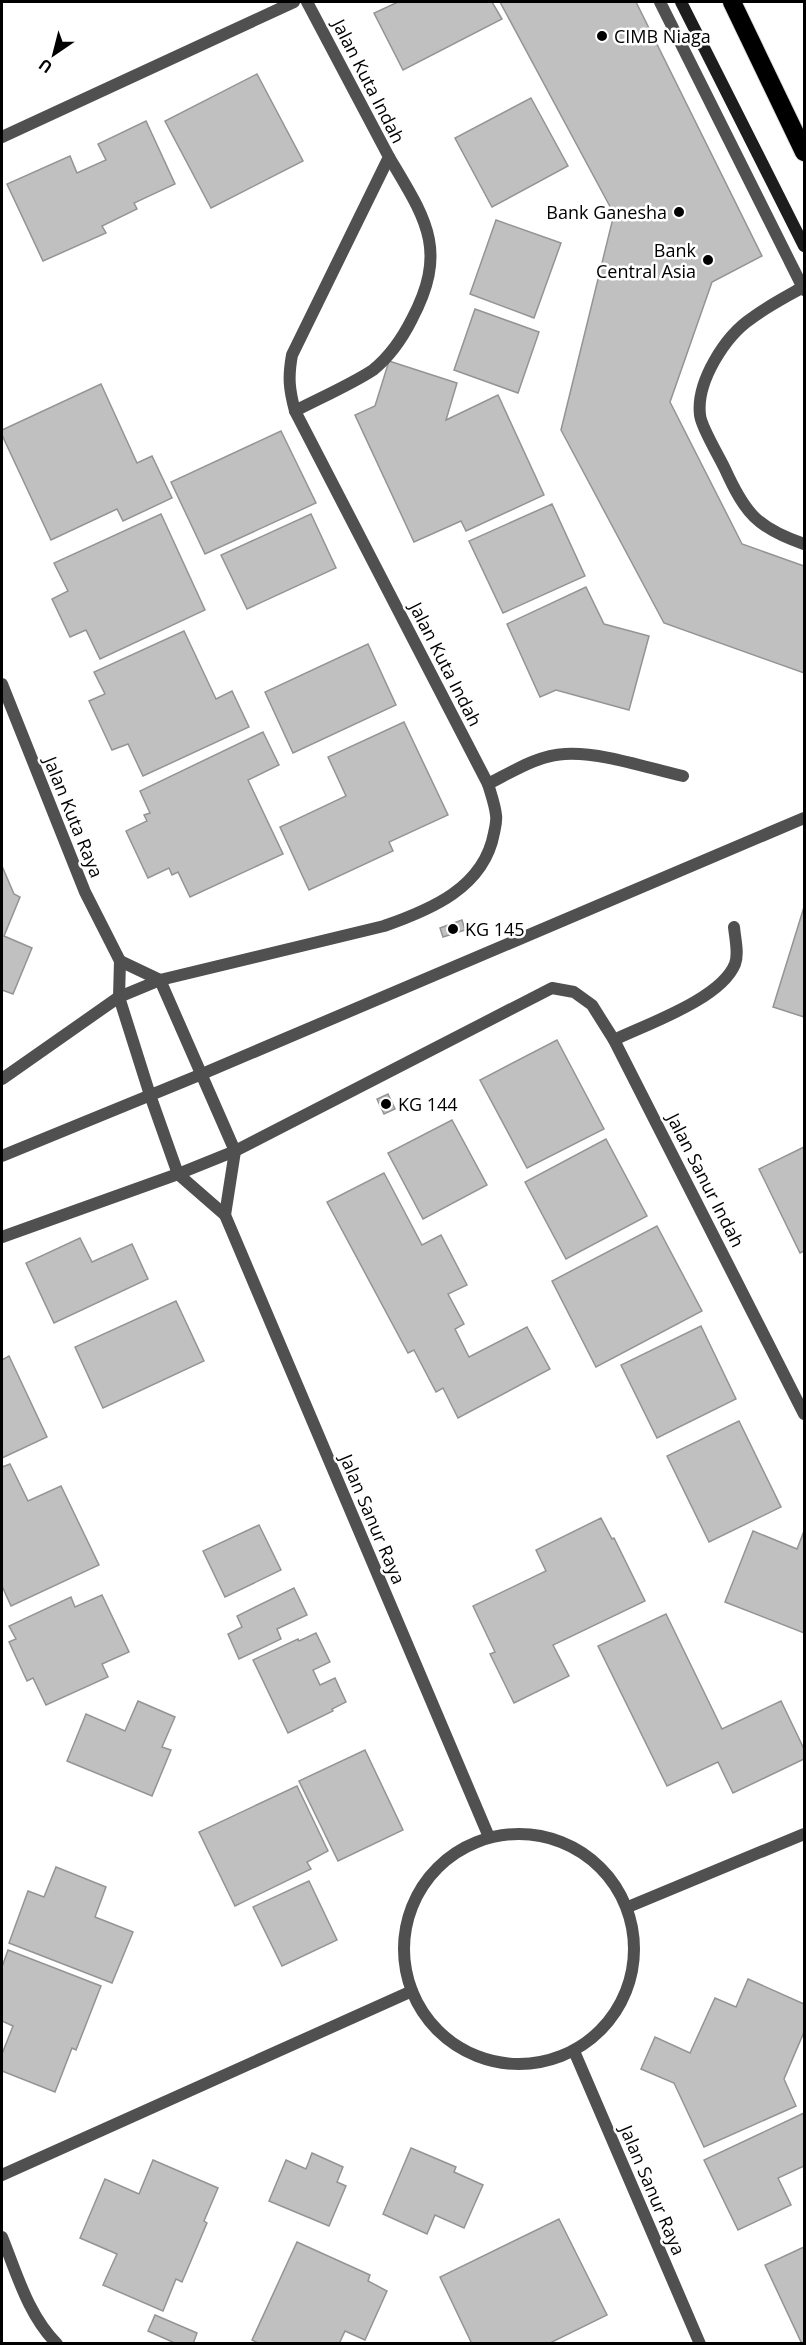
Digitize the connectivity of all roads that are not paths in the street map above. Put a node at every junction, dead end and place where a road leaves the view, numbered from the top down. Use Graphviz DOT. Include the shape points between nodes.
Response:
graph roads {
  1 [pos="294,2"];
  2 [pos="307,2"];
  3 [pos="660,2"];
  4 [pos="681,2"];
  5 [pos="732,2"];
  6 [pos="2,137"];
  7 [pos="804,152"];
  8 [pos="389,157"];
  9 [pos="804,246"];
  10 [pos="804,289"];
  11 [pos="295,411"];
  12 [pos="804,544"];
  13 [pos="2,684"];
  14 [pos="683,776"];
  15 [pos="488,784"];
  16 [pos="804,819"];
  17 [pos="734,927"];
  18 [pos="120,961"];
  19 [pos="160,980"];
  20 [pos="119,997"];
  21 [pos="614,1040"];
  22 [pos="202,1074"];
  23 [pos="2,1079"];
  24 [pos="150,1095"];
  25 [pos="235,1151"];
  26 [pos="2,1156"];
  27 [pos="178,1174"];
  28 [pos="225,1215"];
  29 [pos="2,1237"];
  30 [pos="804,1414"];
  31 [pos="804,1834"];
  32 [pos="489,1837"];
  33 [pos="628,1907"];
  34 [pos="412,1991"];
  35 [pos="574,2051"];
  36 [pos="2,2175"];
  37 [pos="2,2237"];
  38 [pos="57,2343"];
  39 [pos="700,2343"];
  1 -- 6 [label="street"];
  2 -- 8 [label="street, Jalan Kuta Indah"];
  3 -- 10 [label="street"];
  4 -- 9 [label="main road"];
  5 -- 7 [label="highway"];
  8 -- 11 [label="street, Jalan Kuta Indah" via="292,355 288,377"];
  8 -- 11 [label="street" via="424,220 432,252 423,296 408,328 373,369"];
  10 -- 12 [label="street" via="750,319 729,340 701,389 700,416 740,501 762,525"];
  11 -- 15 [label="street, Jalan Kuta Indah"];
  13 -- 18 [label="street, Jalan Kuta Raya" via="85,892"];
  14 -- 15 [label="street" via="598,757 565,754 537,760"];
  15 -- 19 [label="street, Jalan Kuta Indah" via="497,817 492,843 480,868 443,902 384,926"];
  16 -- 22 [label="street"];
  17 -- 21 [label="street" via="736,962 727,979 711,994"];
  18 -- 19 [label="street"];
  18 -- 20 [label="street, Jalan Kuta Raya"];
  19 -- 20 [label="street, Jalan Kuta Indah"];
  19 -- 22 [label="street"];
  20 -- 23 [label="street, Jalan Kuta Indah"];
  20 -- 24 [label="street, Jalan Kuta Raya"];
  21 -- 25 [label="street, Jalan Sanur Indah" via="592,1005 574,992 552,988"];
  21 -- 30 [label="street, Jalan Sanur Indah"];
  22 -- 24 [label="street"];
  22 -- 25 [label="street"];
  24 -- 26 [label="street"];
  24 -- 27 [label="street, Jalan Sanur Raya"];
  25 -- 27 [label="street"];
  25 -- 28 [label="street"];
  27 -- 28 [label="street, Jalan Sanur Raya"];
  27 -- 29 [label="street"];
  28 -- 32 [label="street, Jalan Sanur Raya"];
  31 -- 33 [label="street"];
  32 -- 33 [label="street" via="522,1833 556,1839 586,1854 611,1878"];
  32 -- 34 [label="street" via="459,1849 434,1870 416,1896 405,1927 404,1959"];
  33 -- 35 [label="street" via="635,1940 633,1974 621,2005 601,2031"];
  34 -- 35 [label="street" via="428,2019 451,2041 480,2057 511,2064 544,2062"];
  34 -- 36 [label="street"];
  35 -- 39 [label="street, Jalan Sanur Raya"];
  37 -- 38 [label="street" via="32,2311"];
}
